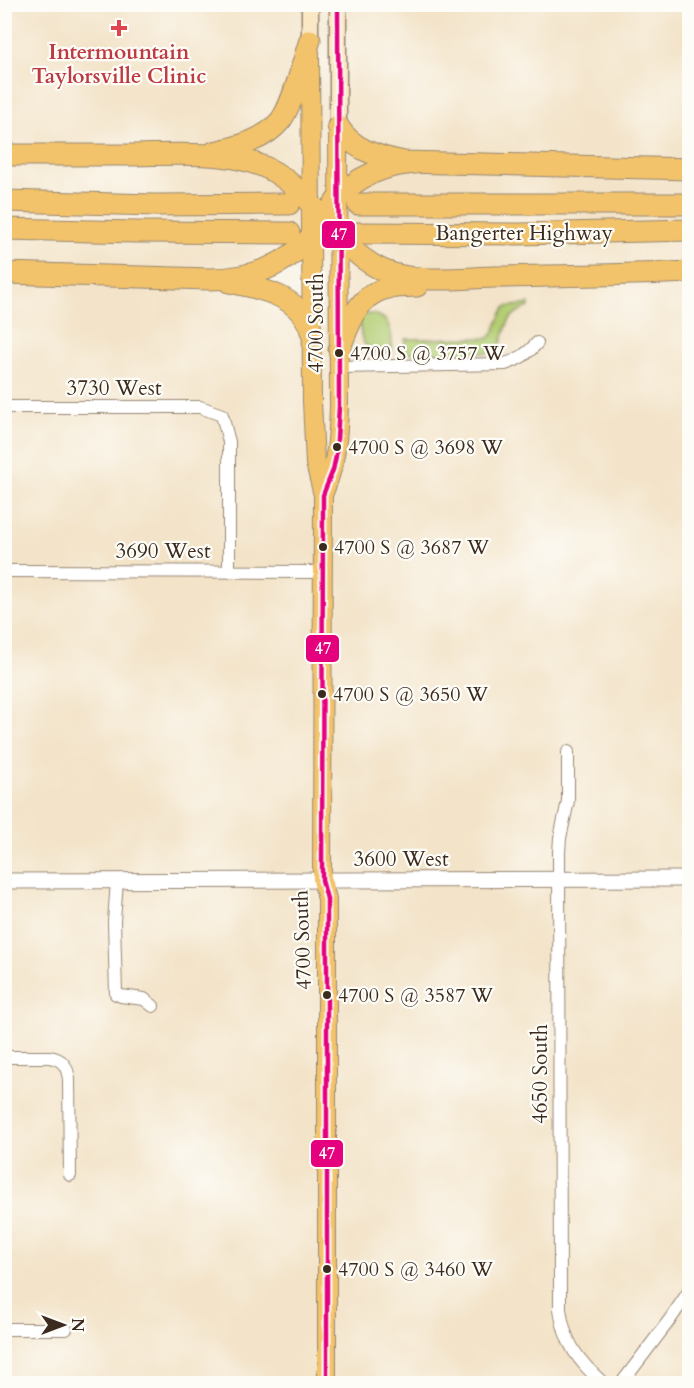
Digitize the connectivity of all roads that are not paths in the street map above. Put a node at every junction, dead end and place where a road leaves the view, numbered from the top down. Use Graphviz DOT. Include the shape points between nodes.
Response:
graph roads {
  1 [pos="310,4"];
  2 [pos="338,4"];
  3 [pos="310,40"];
  4 [pos="338,126"];
  5 [pos="4,155"];
  6 [pos="189,155"];
  7 [pos="415,163"];
  8 [pos="690,169"];
  9 [pos="4,201"];
  10 [pos="348,201"];
  11 [pos="289,204"];
  12 [pos="690,204"];
  13 [pos="333,222"];
  14 [pos="4,229"];
  15 [pos="690,230"];
  16 [pos="289,233"];
  17 [pos="311,237"];
  18 [pos="690,272"];
  19 [pos="4,273"];
  20 [pos="459,278"];
  21 [pos="210,279"];
  22 [pos="311,332"];
  23 [pos="537,343"];
  24 [pos="339,359"];
  25 [pos="4,407"];
  26 [pos="322,495"];
  27 [pos="4,571"];
  28 [pos="229,571"];
  29 [pos="322,572"];
  30 [pos="568,752"];
  31 [pos="690,879"];
  32 [pos="322,880"];
  33 [pos="559,880"];
  34 [pos="4,881"];
  35 [pos="117,881"];
  36 [pos="153,1006"];
  37 [pos="4,1057"];
  38 [pos="70,1175"];
  39 [pos="690,1290"];
  40 [pos="4,1329"];
  41 [pos="66,1329"];
  42 [pos="327,1383"];
  43 [pos="604,1383"];
  44 [pos="621,1383"];
  1 -- 3 [label="main road, 4700 South"];
  2 -- 4 [label="main road"];
  3 -- 6 [label="highway" via="290,101 275,126 237,146"];
  3 -- 13 [label="main road, 4700 South"];
  4 -- 7 [label="highway" via="357,146 382,157"];
  4 -- 10 [label="main road"];
  5 -- 6 [label="highway"];
  6 -- 13 [label="highway" via="241,159 263,166 285,179"];
  7 -- 8 [label="highway"];
  7 -- 10 [label="highway" via="376,171 357,182"];
  9 -- 11 [label="highway"];
  10 -- 12 [label="highway, Bangerter Highway"];
  10 -- 13 [label="highway"];
  13 -- 15 [label="highway, Bangerter Highway" via="519,234"];
  13 -- 17 [label="highway"];
  13 -- 20 [label="highway" via="359,256 391,273 414,278"];
  13 -- 24 [label="main road, 4700 South"];
  14 -- 16 [label="highway"];
  17 -- 21 [label="highway" via="272,267 247,275"];
  17 -- 22 [label="main road, 4700 South"];
  18 -- 20 [label="highway"];
  19 -- 21 [label="highway"];
  20 -- 24 [label="highway" via="391,288 363,301 354,313"];
  21 -- 22 [label="highway" via="257,288 290,302 305,316"];
  22 -- 26 [label="main road, 4700 South" via="314,452"];
  23 -- 24 [label="street" via="520,358 505,364"];
  24 -- 26 [label="main road, 4700 South" via="338,443 333,470"];
  25 -- 28 [label="street, 3730 West" via="200,407 222,415 230,442"];
  26 -- 29 [label="main road, 4700 South"];
  27 -- 28 [label="street, 3690 West"];
  28 -- 29 [label="street, 3690 West"];
  29 -- 32 [label="main road, 4700 South"];
  30 -- 33 [label="street, 4650 South" via="568,801 560,838"];
  31 -- 33 [label="street, 3600 West"];
  32 -- 33 [label="street, 3600 West"];
  32 -- 35 [label="street, 3600 West"];
  32 -- 42 [label="main road, 4700 South" via="327,899"];
  33 -- 43 [label="street, 4650 South" via="560,1309 573,1351"];
  34 -- 35 [label="street, 3600 West"];
  35 -- 36 [label="street" via="116,994 144,999"];
  37 -- 38 [label="street" via="49,1057 65,1065 69,1079"];
  39 -- 44 [label="street"];
  40 -- 41 [label="street"];
}
